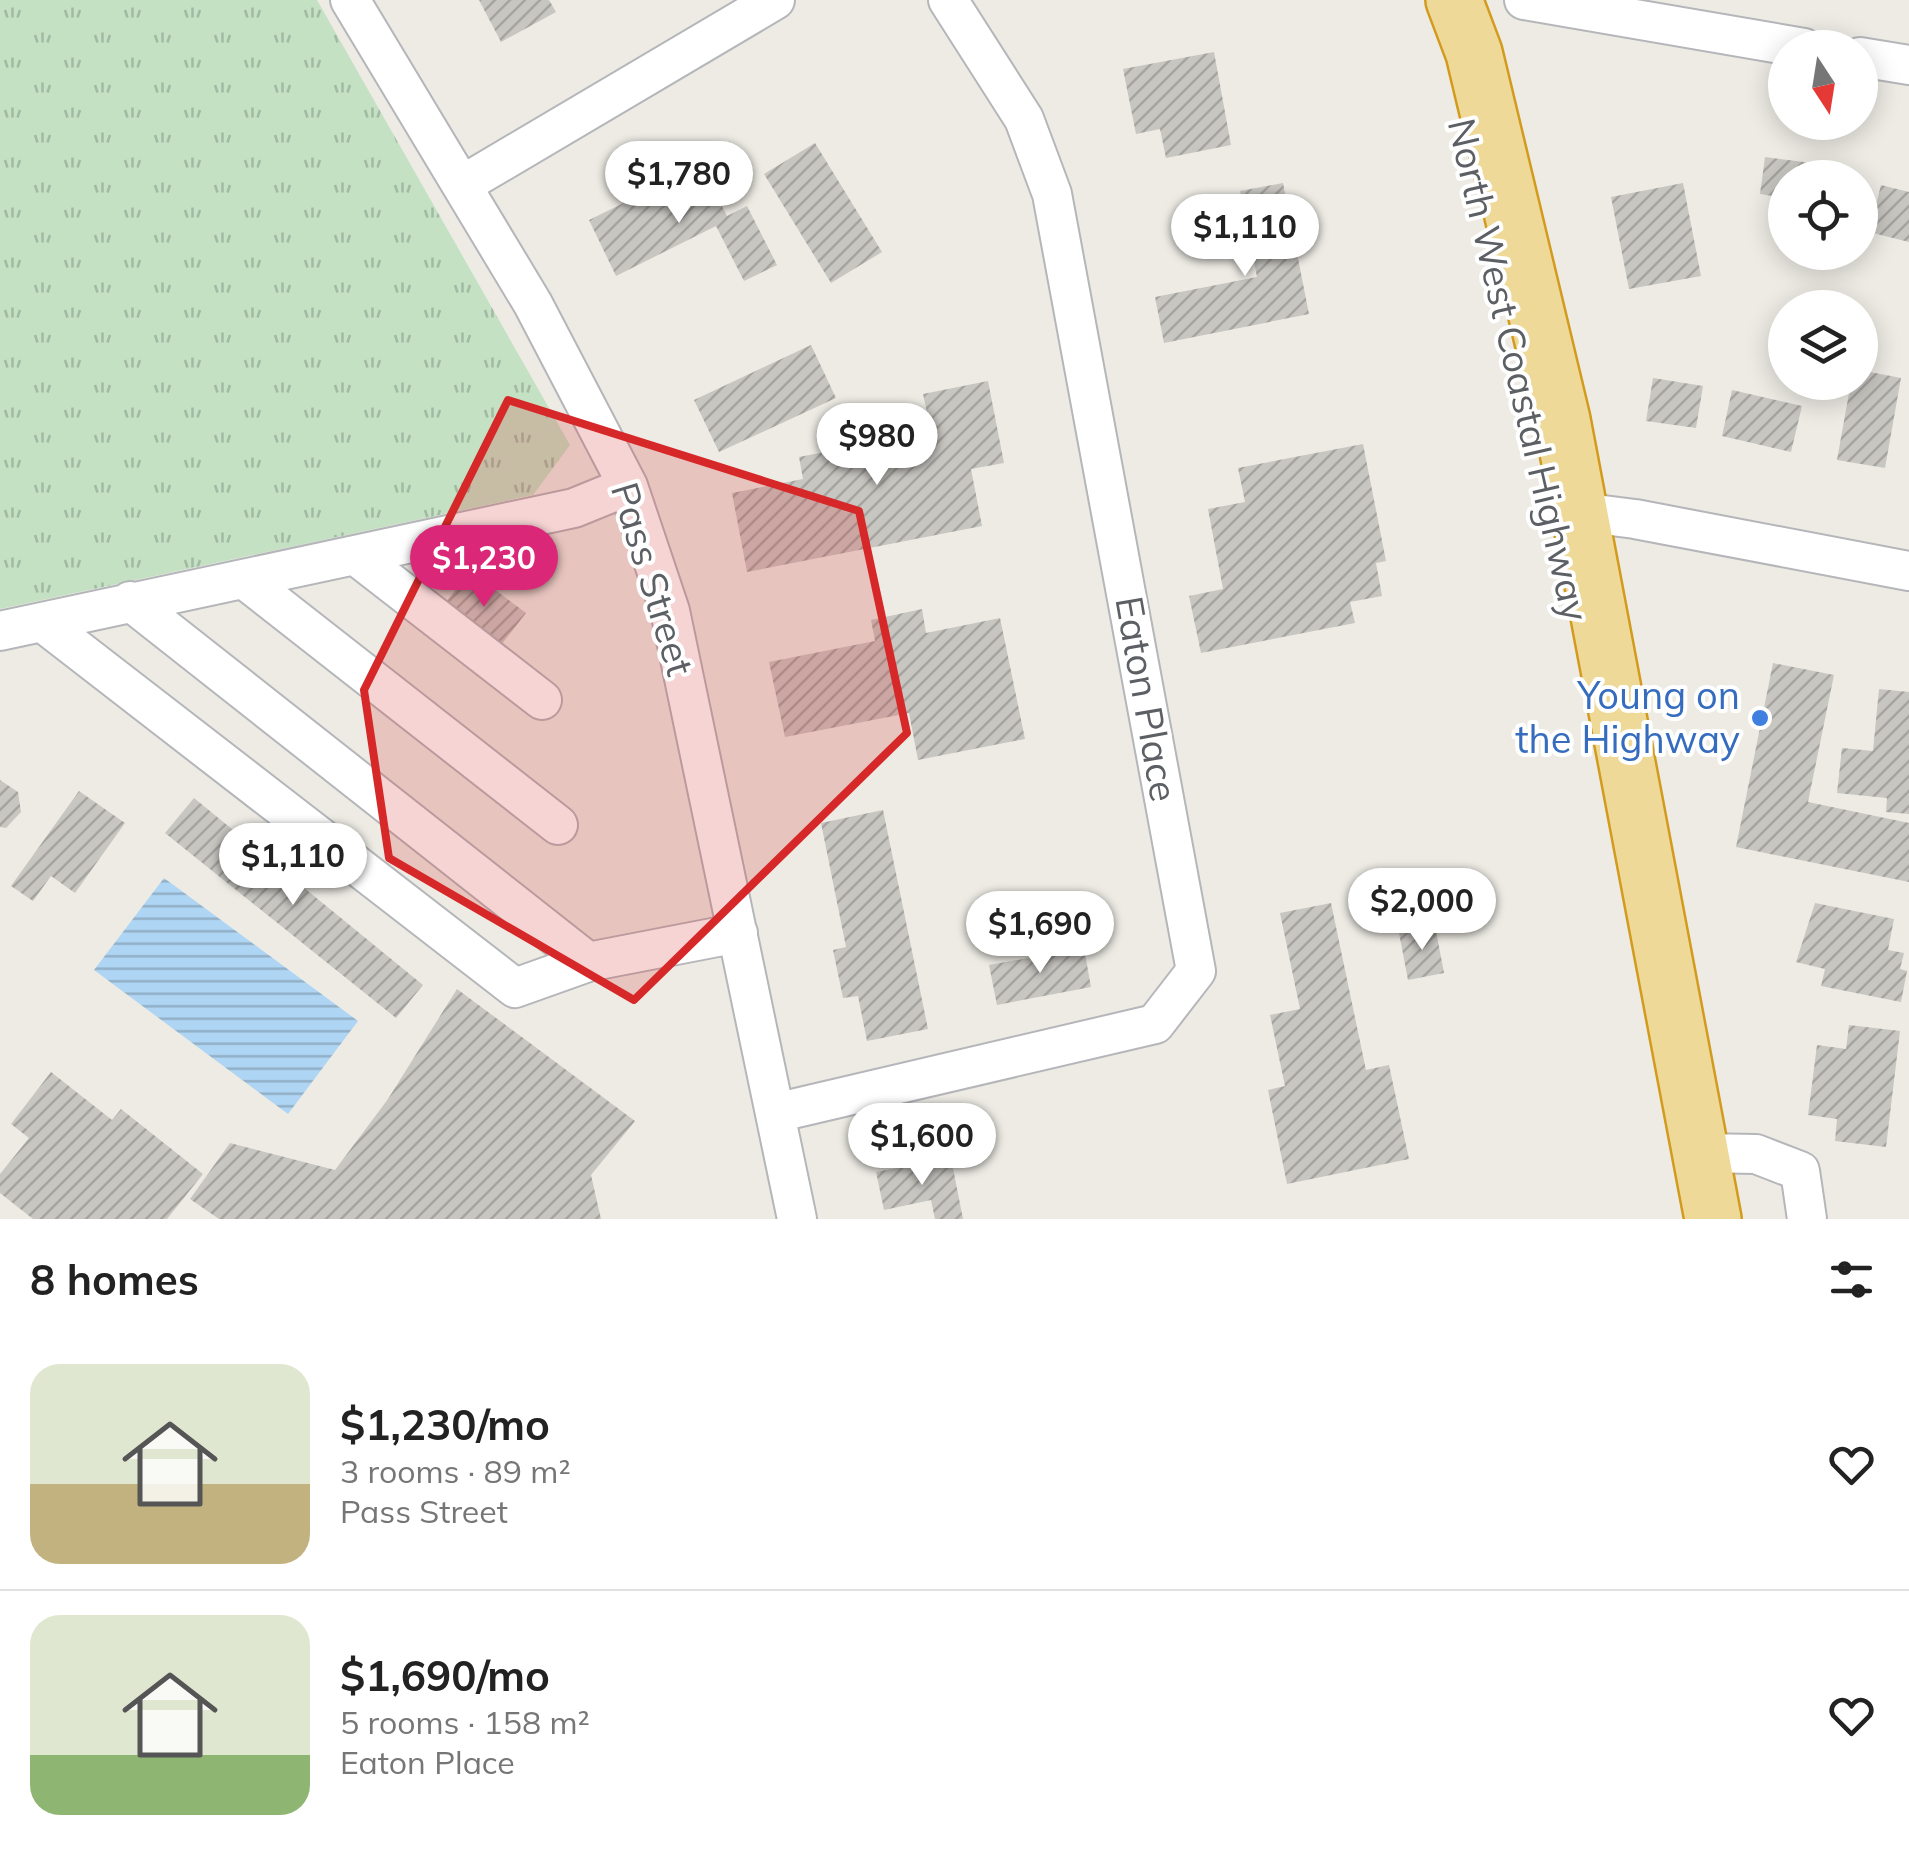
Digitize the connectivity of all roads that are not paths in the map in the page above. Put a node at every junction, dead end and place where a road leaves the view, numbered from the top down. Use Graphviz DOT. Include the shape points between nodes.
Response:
graph roads {
  1 [pos="350,0"];
  2 [pos="775,0"];
  3 [pos="948,0"];
  4 [pos="1524,0"];
  5 [pos="1441,3"];
  6 [pos="1768,42"];
  7 [pos="1878,60"];
  8 [pos="1909,65"];
  9 [pos="462,185"];
  10 [pos="628,486"];
  11 [pos="1567,514"];
  12 [pos="355,554"];
  13 [pos="1909,571"];
  14 [pos="244,580"];
  15 [pos="130,601"];
  16 [pos="42,622"];
  17 [pos="0,631"];
  18 [pos="542,700"];
  19 [pos="558,825"];
  20 [pos="738,932"];
  21 [pos="588,962"];
  22 [pos="774,1113"];
  23 [pos="1701,1153"];
  24 [pos="797,1219"];
  25 [pos="1713,1219"];
  26 [pos="1808,1219"];
  1 -- 9 [label="street, Pass Street"];
  2 -- 9 [label="street"];
  3 -- 22 [label="street, Eaton Place" via="1024,118 1052,194 1196,971 1155,1024"];
  4 -- 6 [label="street"];
  5 -- 11 [label="highway, North West Coastal Highway" via="1474,52 1562,420"];
  7 -- 8 [label="street"];
  9 -- 10 [label="street, Pass Street"];
  10 -- 12 [label="street" via="574,508"];
  10 -- 20 [label="street, Pass Street" via="670,611"];
  11 -- 13 [label="street"];
  11 -- 23 [label="highway, North West Coastal Highway"];
  12 -- 14 [label="street"];
  12 -- 18 [label="street"];
  14 -- 15 [label="street"];
  14 -- 19 [label="street"];
  15 -- 16 [label="street"];
  15 -- 21 [label="street"];
  16 -- 17 [label="street"];
  16 -- 21 [label="street" via="515,988"];
  20 -- 21 [label="street"];
  20 -- 22 [label="street, Pass Street"];
  22 -- 24 [label="street, Pass Street"];
  23 -- 25 [label="highway, North West Coastal Highway"];
  23 -- 26 [label="street" via="1756,1154 1800,1171"];
}
